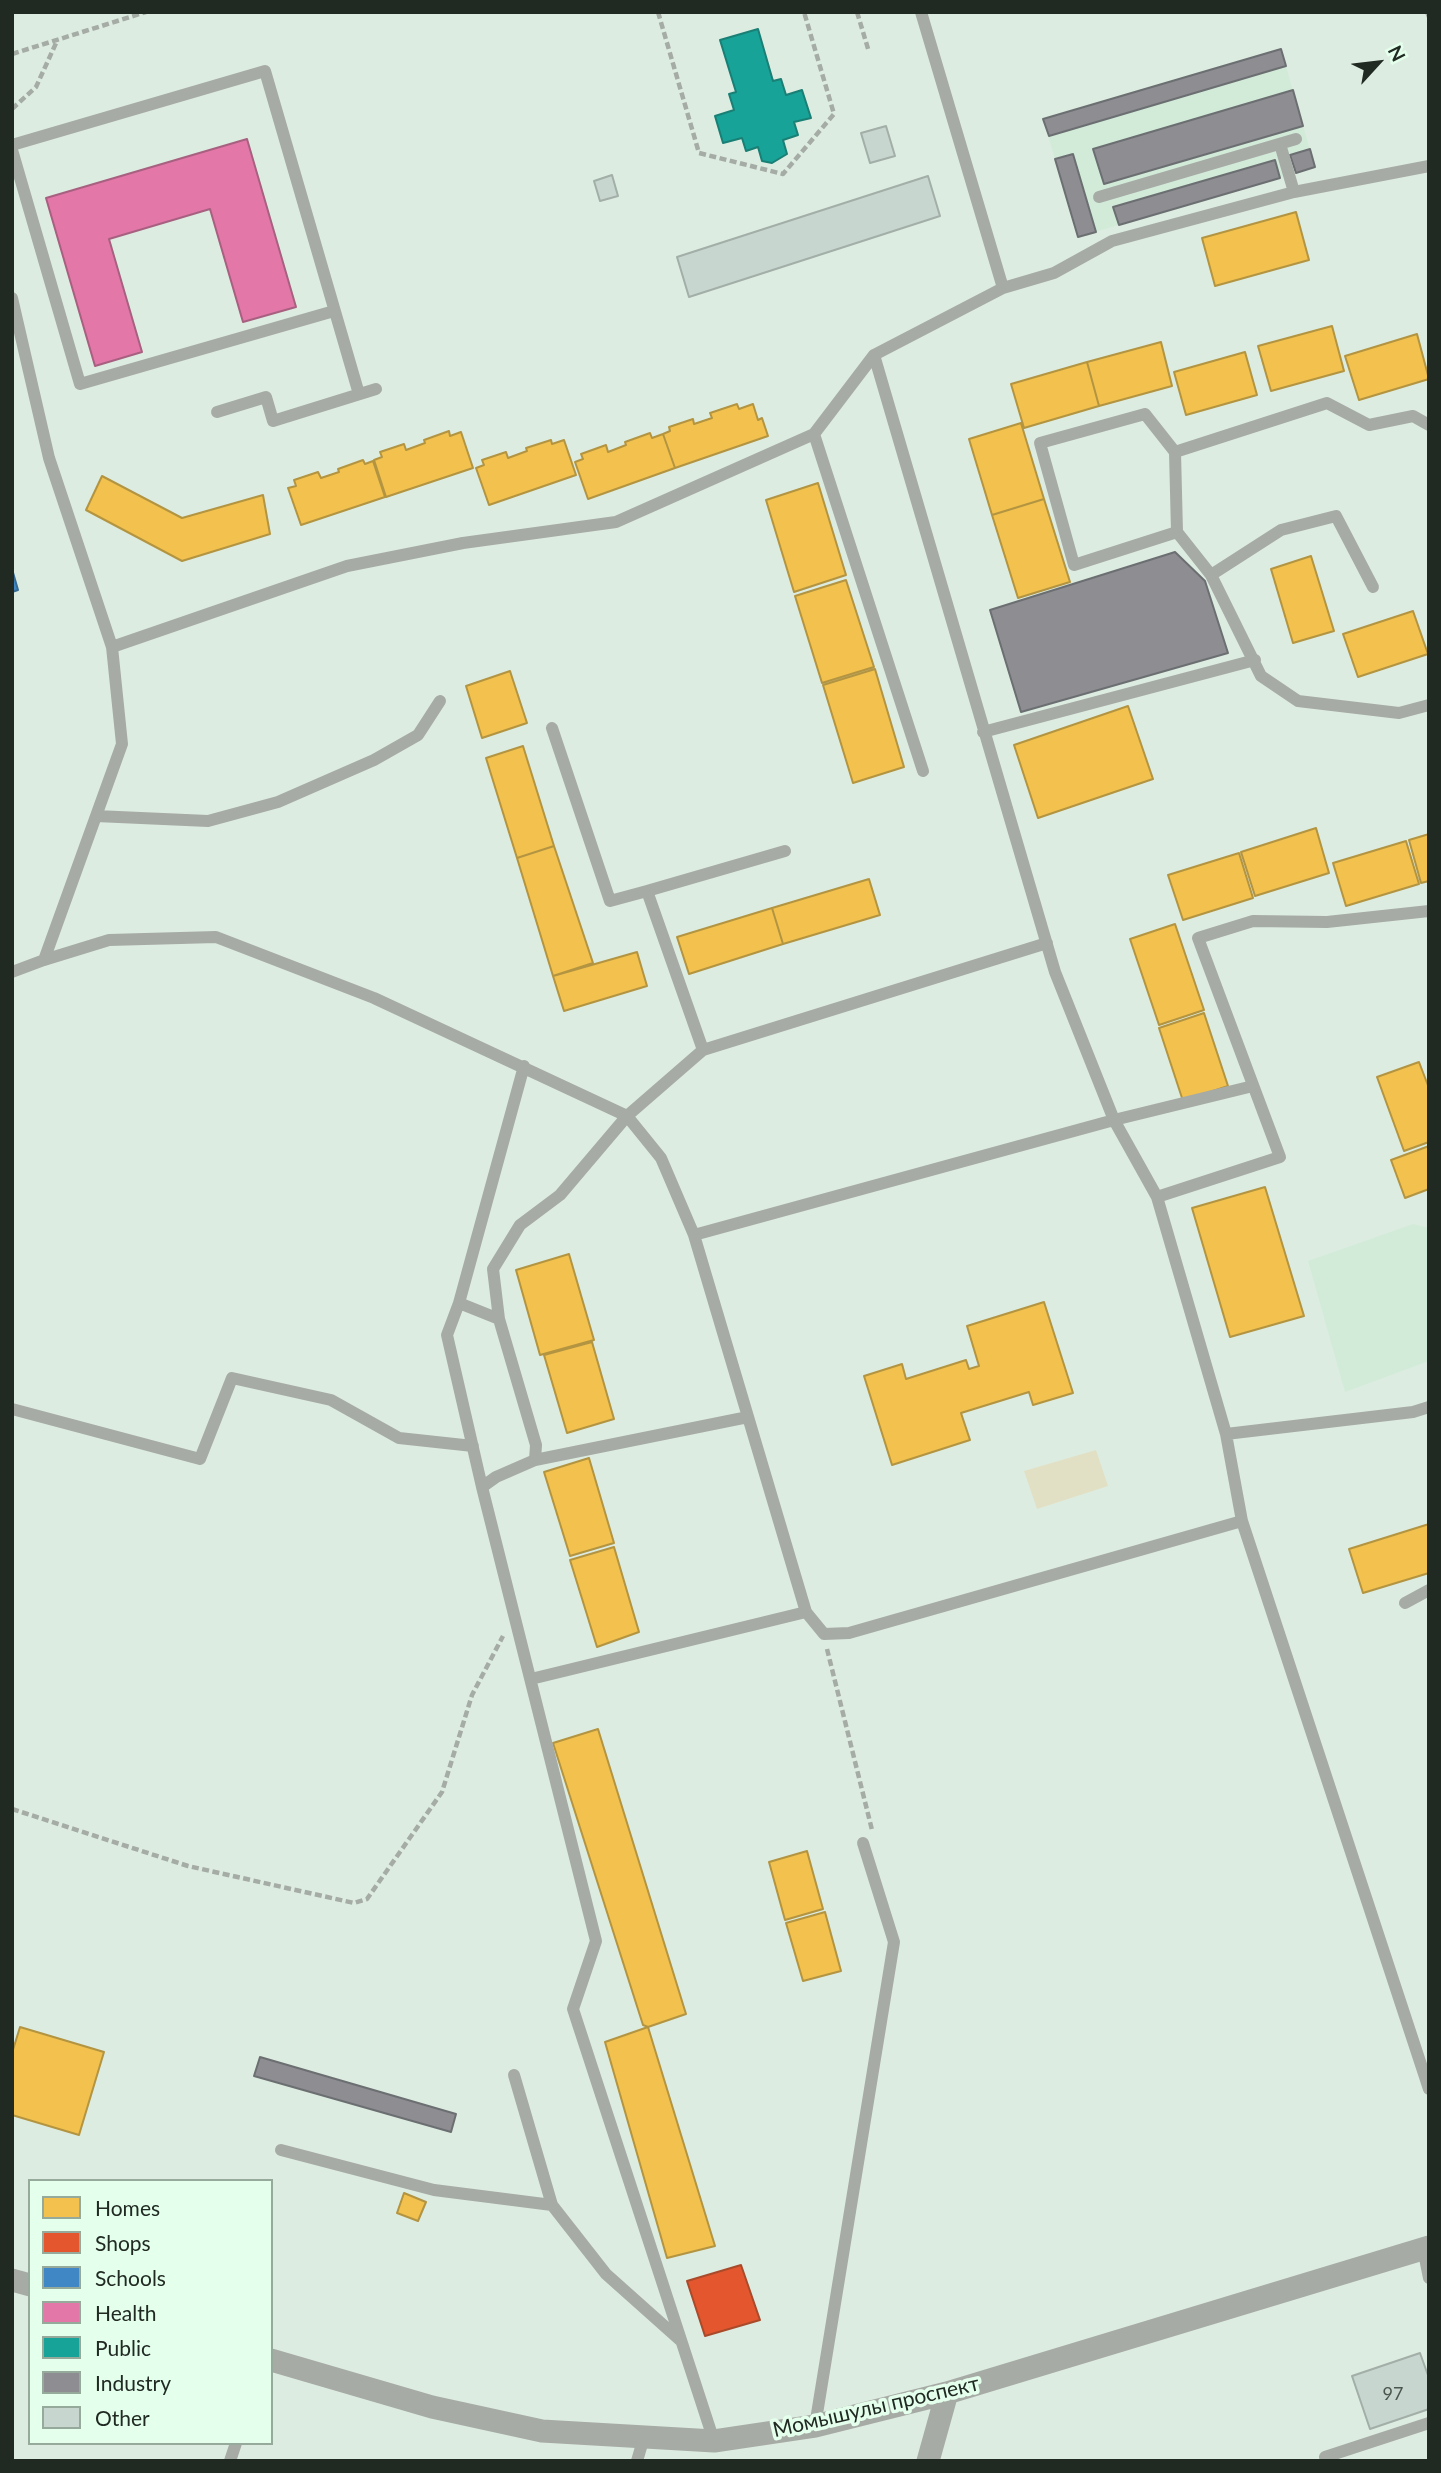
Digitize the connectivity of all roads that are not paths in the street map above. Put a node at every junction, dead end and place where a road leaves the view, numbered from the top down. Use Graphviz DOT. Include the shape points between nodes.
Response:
graph roads {
  1 [pos="921,12"];
  2 [pos="1296,139"];
  3 [pos="1280,144"];
  4 [pos="12,145"];
  5 [pos="12,150"];
  6 [pos="1429,166"];
  7 [pos="1294,192"];
  8 [pos="1099,197"];
  9 [pos="1003,288"];
  10 [pos="12,298"];
  11 [pos="334,311"];
  12 [pos="874,355"];
  13 [pos="376,389"];
  14 [pos="359,394"];
  15 [pos="217,412"];
  16 [pos="1429,425"];
  17 [pos="814,435"];
  18 [pos="1175,452"];
  19 [pos="1177,532"];
  20 [pos="1211,575"];
  21 [pos="1373,587"];
  22 [pos="112,647"];
  23 [pos="1255,660"];
  24 [pos="440,701"];
  25 [pos="1429,705"];
  26 [pos="552,728"];
  27 [pos="983,732"];
  28 [pos="923,771"];
  29 [pos="96,816"];
  30 [pos="785,851"];
  31 [pos="647,891"];
  32 [pos="1429,911"];
  33 [pos="1047,943"];
  34 [pos="44,960"];
  35 [pos="12,972"];
  36 [pos="703,1049"];
  37 [pos="524,1066"];
  38 [pos="1253,1086"];
  39 [pos="627,1116"];
  40 [pos="1114,1120"];
  41 [pos="1157,1197"];
  42 [pos="694,1235"];
  43 [pos="459,1303"];
  44 [pos="499,1319"];
  45 [pos="1429,1407"];
  46 [pos="12,1409"];
  47 [pos="748,1417"];
  48 [pos="1226,1434"];
  49 [pos="473,1446"];
  50 [pos="535,1460"];
  51 [pos="482,1487"];
  52 [pos="1242,1521"];
  53 [pos="1429,1590"];
  54 [pos="1405,1603"];
  55 [pos="806,1612"];
  56 [pos="531,1679"];
  57 [pos="863,1843"];
  58 [pos="514,2075"];
  59 [pos="1429,2089"];
  60 [pos="281,2150"];
  61 [pos="552,2204"];
  62 [pos="1426,2247"];
  63 [pos="1429,2278"];
  64 [pos="681,2340"];
  65 [pos="273,2361"];
  66 [pos="947,2393"];
  67 [pos="1429,2423"];
  68 [pos="815,2426"];
  69 [pos="644,2437"];
  70 [pos="714,2441"];
  71 [pos="1325,2456"];
  72 [pos="637,2461"];
  73 [pos="928,2461"];
  1 -- 9 [label="lane"];
  2 -- 3 [label="lane"];
  3 -- 7 [label="lane"];
  3 -- 8 [label="lane"];
  4 -- 11 [label="lane" via="265,71"];
  5 -- 11 [label="lane" via="80,384"];
  6 -- 7 [label="lane"];
  7 -- 9 [label="lane" via="1112,241 1054,273"];
  9 -- 12 [label="lane"];
  10 -- 22 [label="lane" via="49,457"];
  11 -- 14 [label="lane"];
  12 -- 17 [label="lane"];
  12 -- 27 [label="lane"];
  13 -- 14 [label="lane"];
  14 -- 15 [label="lane" via="273,421 265,397"];
  16 -- 18 [label="lane" via="1413,416 1369,425 1327,403"];
  17 -- 22 [label="lane" via="616,522 463,543 347,566"];
  17 -- 28 [label="lane"];
  18 -- 19 [label="lane"];
  18 -- 19 [label="lane" via="1144,414 1040,443 1074,565"];
  19 -- 20 [label="lane"];
  20 -- 21 [label="lane" via="1281,530 1336,516"];
  20 -- 23 [label="lane"];
  22 -- 29 [label="lane" via="122,744"];
  23 -- 25 [label="lane" via="1261,676 1298,702 1399,713"];
  23 -- 27 [label="lane"];
  24 -- 29 [label="lane" via="418,735 278,802 208,821"];
  26 -- 31 [label="lane" via="610,901"];
  27 -- 33 [label="lane"];
  29 -- 34 [label="lane"];
  30 -- 31 [label="lane"];
  31 -- 36 [label="lane"];
  32 -- 38 [label="lane" via="1328,922 1252,921 1198,938"];
  33 -- 36 [label="lane"];
  33 -- 40 [label="lane"];
  34 -- 35 [label="lane"];
  34 -- 37 [label="lane" via="109,940 216,937 374,998"];
  36 -- 39 [label="lane"];
  37 -- 39 [label="lane"];
  37 -- 43 [label="lane"];
  38 -- 40 [label="lane"];
  38 -- 41 [label="lane" via="1280,1157"];
  39 -- 42 [label="lane" via="661,1158"];
  39 -- 44 [label="lane" via="560,1195 520,1225 493,1269"];
  40 -- 41 [label="lane"];
  40 -- 42 [label="lane"];
  41 -- 48 [label="lane"];
  42 -- 47 [label="lane"];
  43 -- 44 [label="lane"];
  43 -- 49 [label="lane" via="447,1335"];
  44 -- 50 [label="lane" via="536,1445"];
  45 -- 48 [label="lane"];
  46 -- 49 [label="lane" via="200,1459 232,1378 331,1400 399,1438"];
  47 -- 50 [label="lane"];
  47 -- 55 [label="lane"];
  48 -- 52 [label="lane"];
  49 -- 51 [label="lane"];
  50 -- 51 [label="lane"];
  51 -- 56 [label="lane"];
  52 -- 55 [label="lane" via="849,1633 824,1634"];
  52 -- 59 [label="lane"];
  53 -- 54 [label="lane"];
  55 -- 56 [label="lane"];
  56 -- 64 [label="lane" via="596,1941 573,2009"];
  57 -- 68 [label="lane" via="894,1942"];
  58 -- 61 [label="lane"];
  60 -- 61 [label="lane" via="434,2190"];
  61 -- 64 [label="lane" via="606,2273"];
  62 -- 63 [label="lane"];
  62 -- 66 [label="street, Момышулы проспект"];
  64 -- 70 [label="lane"];
  65 -- 69 [label="street, Момышулы проспект" via="432,2407 542,2431"];
  66 -- 68 [label="street, Момышулы проспект"];
  66 -- 73 [label="street"];
  67 -- 71 [label="lane"];
  68 -- 70 [label="street, Момышулы проспект"];
  69 -- 70 [label="street, Момышулы проспект"];
  69 -- 72 [label="lane"];
}
